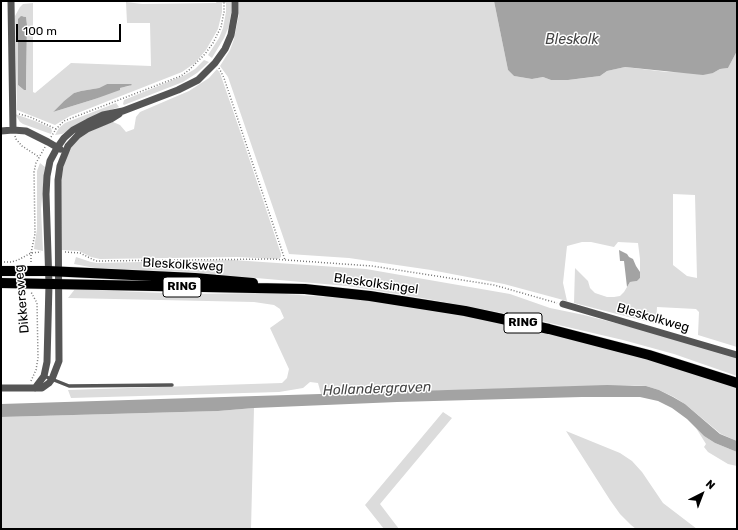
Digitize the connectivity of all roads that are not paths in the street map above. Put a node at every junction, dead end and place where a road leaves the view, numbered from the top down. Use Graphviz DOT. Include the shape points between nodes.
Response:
graph roads {
  1 [pos="11,1"];
  2 [pos="235,1"];
  3 [pos="122,112"];
  4 [pos="14,130"];
  5 [pos="1,131"];
  6 [pos="57,148"];
  7 [pos="64,152"];
  8 [pos="1,271"];
  9 [pos="48,271"];
  10 [pos="59,272"];
  11 [pos="1,283"];
  12 [pos="49,284"];
  13 [pos="60,284"];
  14 [pos="305,289"];
  15 [pos="563,304"];
  16 [pos="737,356"];
  17 [pos="44,376"];
  18 [pos="52,379"];
  19 [pos="737,383"];
  20 [pos="172,385"];
  21 [pos="1,388"];
  22 [pos="35,388"];
  1 -- 4 [label="street"];
  2 -- 3 [label="street" via="231,35 215,63 196,81"];
  3 -- 6 [label="street, Dikkersweg" via="103,115 79,126 64,138"];
  3 -- 7 [label="street" via="78,135"];
  4 -- 5 [label="street"];
  4 -- 6 [label="street" via="36,135"];
  6 -- 7 [label="street"];
  6 -- 9 [label="street, Dikkersweg" via="50,161 47,176"];
  7 -- 10 [label="street" via="58,180"];
  8 -- 9 [label="main road, RING"];
  9 -- 10 [label="main road, RING"];
  9 -- 12 [label="street, Dikkersweg"];
  10 -- 13 [label="street"];
  10 -- 14 [label="main road, Bleskolksweg / RING" via="195,278"];
  11 -- 12 [label="main road, Bleskolksingel / RING"];
  12 -- 13 [label="main road, Bleskolksingel / RING"];
  12 -- 17 [label="street, Dikkersweg" via="47,362"];
  13 -- 14 [label="main road, Bleskolksingel / RING"];
  13 -- 18 [label="street" via="59,361"];
  14 -- 19 [label="main road, Bleskolksingel / RING" via="422,304 508,320 618,346"];
  15 -- 16 [label="street, Bleskolkweg"];
  17 -- 18 [label="lane"];
  17 -- 22 [label="street, Dikkersweg"];
  18 -- 20 [label="lane" via="69,386"];
  18 -- 22 [label="street" via="45,386"];
  21 -- 22 [label="street"];
}
